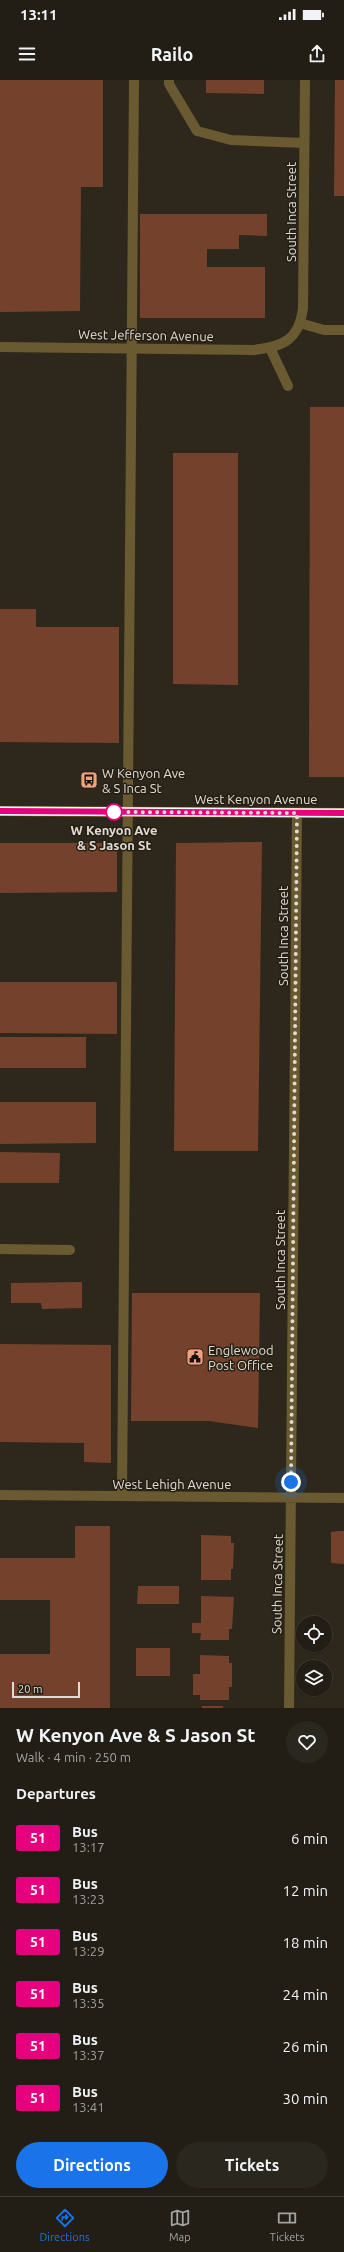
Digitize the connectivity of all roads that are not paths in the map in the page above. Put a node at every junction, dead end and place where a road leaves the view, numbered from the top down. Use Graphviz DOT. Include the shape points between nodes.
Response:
graph roads {
  1 [pos="134,80"];
  2 [pos="169,80"];
  3 [pos="305,80"];
  4 [pos="304,143"];
  5 [pos="300,323"];
  6 [pos="344,330"];
  7 [pos="290,340"];
  8 [pos="0,347"];
  9 [pos="132,348"];
  10 [pos="270,348"];
  11 [pos="288,386"];
  12 [pos="0,811"];
  13 [pos="128,812"];
  14 [pos="297,813"];
  15 [pos="344,813"];
  16 [pos="0,1249"];
  17 [pos="70,1250"];
  18 [pos="0,1495"];
  19 [pos="122,1496"];
  20 [pos="291,1497"];
  21 [pos="344,1498"];
  22 [pos="289,1708"];
  1 -- 9 [label="street"];
  2 -- 4 [label="street" via="197,131 231,140"];
  3 -- 4 [label="street, South Inca Street"];
  4 -- 5 [label="street, South Inca Street" via="303,308"];
  5 -- 6 [label="street" via="324,330"];
  5 -- 7 [label="street, South Inca Street"];
  7 -- 10 [label="street, West Jefferson Avenue"];
  8 -- 9 [label="street, West Jefferson Avenue"];
  9 -- 10 [label="street, West Jefferson Avenue"];
  9 -- 13 [label="street"];
  10 -- 11 [label="street"];
  12 -- 13 [label="street, West Kenyon Avenue"];
  13 -- 14 [label="street, West Kenyon Avenue"];
  13 -- 19 [label="street"];
  14 -- 15 [label="street, West Kenyon Avenue"];
  14 -- 20 [label="street, South Inca Street"];
  16 -- 17 [label="street"];
  18 -- 19 [label="street, West Lehigh Avenue"];
  19 -- 20 [label="street, West Lehigh Avenue"];
  20 -- 21 [label="street, West Lehigh Avenue"];
  20 -- 22 [label="street, South Inca Street"];
}
